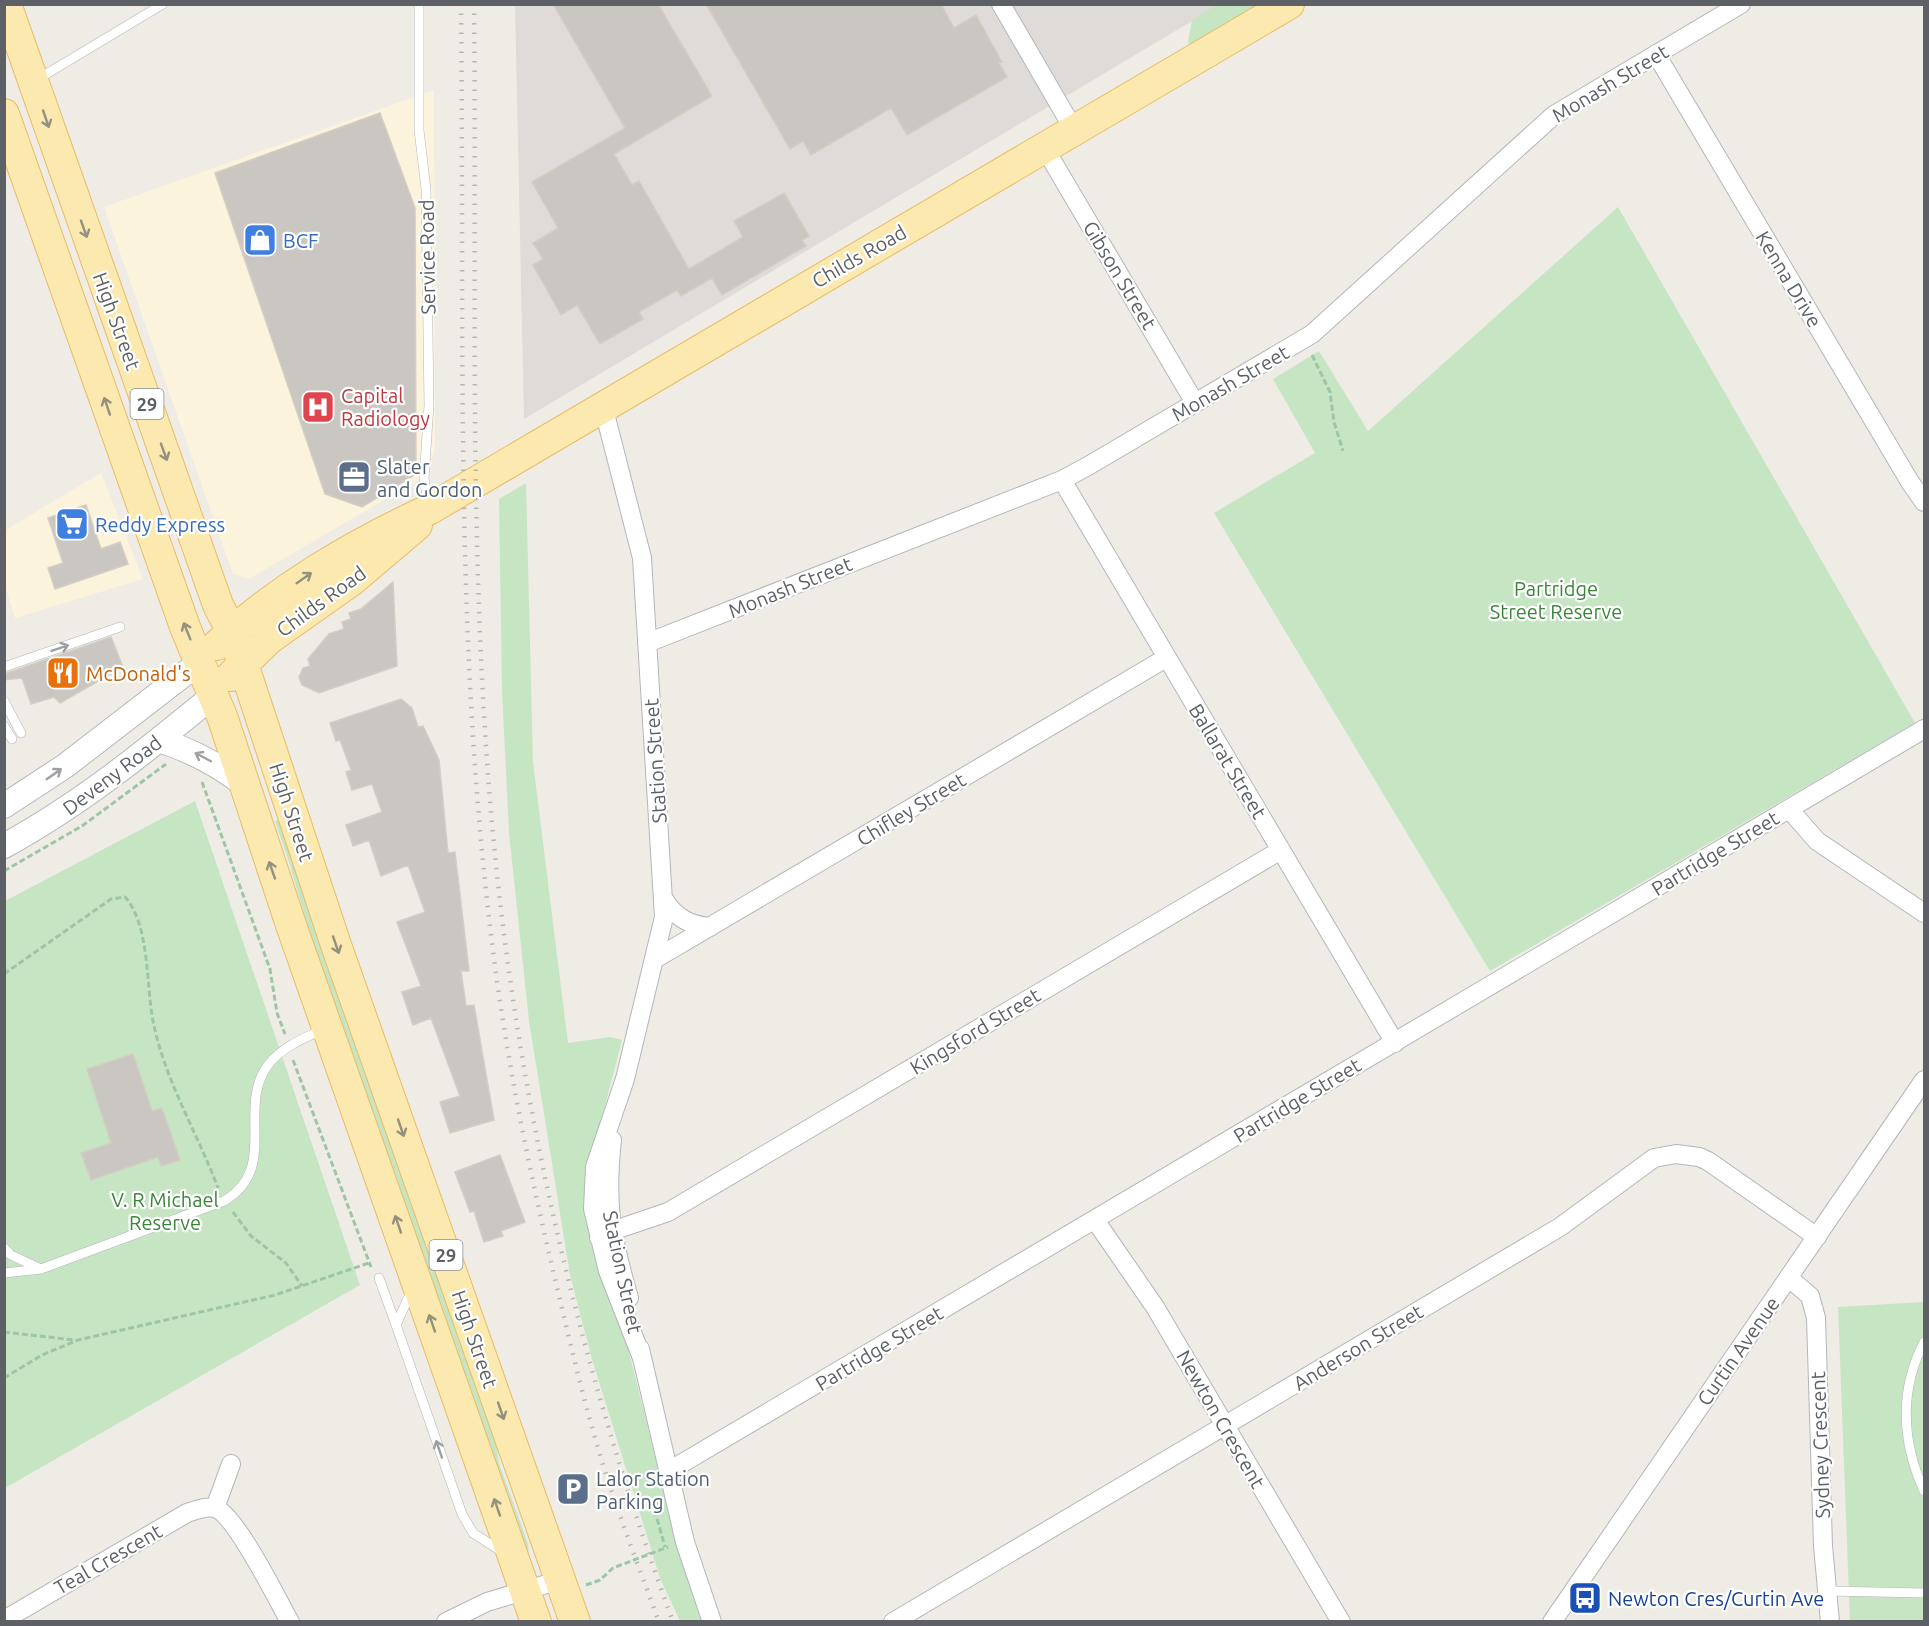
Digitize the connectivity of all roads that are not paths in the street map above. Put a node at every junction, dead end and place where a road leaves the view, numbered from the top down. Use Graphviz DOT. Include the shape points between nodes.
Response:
graph roads {
  1 [pos="6,4"];
  2 [pos="163,4"];
  3 [pos="418,4"];
  4 [pos="1000,4"];
  5 [pos="1288,4"];
  6 [pos="1741,4"];
  7 [pos="1656,54"];
  8 [pos="33,82"];
  9 [pos="4,114"];
  10 [pos="1074,130"];
  11 [pos="1044,147"];
  12 [pos="65,174"];
  13 [pos="31,188"];
  14 [pos="1195,403"];
  15 [pos="603,406"];
  16 [pos="1062,480"];
  17 [pos="1924,502"];
  18 [pos="430,509"];
  19 [pos="120,627"];
  20 [pos="232,632"];
  21 [pos="647,643"];
  22 [pos="1166,658"];
  23 [pos="200,662"];
  24 [pos="243,664"];
  25 [pos="4,667"];
  26 [pos="214,695"];
  27 [pos="4,701"];
  28 [pos="4,726"];
  29 [pos="1924,729"];
  30 [pos="21,733"];
  31 [pos="12,739"];
  32 [pos="159,741"];
  33 [pos="242,783"];
  34 [pos="4,806"];
  35 [pos="1790,809"];
  36 [pos="4,819"];
  37 [pos="40,826"];
  38 [pos="4,846"];
  39 [pos="1281,850"];
  40 [pos="663,898"];
  41 [pos="1924,913"];
  42 [pos="710,927"];
  43 [pos="655,959"];
  44 [pos="327,1028"];
  45 [pos="1395,1043"];
  46 [pos="1924,1080"];
  47 [pos="1095,1220"];
  48 [pos="608,1236"];
  49 [pos="1817,1237"];
  50 [pos="4,1248"];
  51 [pos="41,1269"];
  52 [pos="4,1273"];
  53 [pos="379,1278"];
  54 [pos="1789,1278"];
  55 [pos="417,1280"];
  56 [pos="396,1325"];
  57 [pos="1924,1342"];
  58 [pos="1225,1425"];
  59 [pos="231,1464"];
  60 [pos="669,1471"];
  61 [pos="1924,1491"];
  62 [pos="214,1508"];
  63 [pos="516,1561"];
  64 [pos="562,1586"];
  65 [pos="525,1590"];
  66 [pos="1828,1591"];
  67 [pos="1924,1593"];
  68 [pos="4,1620"];
  69 [pos="536,1621"];
  70 [pos="290,1622"];
  71 [pos="446,1622"];
  72 [pos="575,1622"];
  73 [pos="712,1622"];
  74 [pos="893,1622"];
  75 [pos="1341,1622"];
  76 [pos="1552,1622"];
  77 [pos="1830,1622"];
  1 -- 8 [label="main road, High Street / 29"];
  2 -- 8 [label="lane"];
  3 -- 18 [label="lane, Service Road" via="429,405 424,479"];
  4 -- 10 [label="street"];
  5 -- 10 [label="main road, Childs Road"];
  6 -- 7 [label="street, Monash Street"];
  7 -- 14 [label="street, Monash Street" via="1547,121 1312,334"];
  7 -- 17 [label="street, Kenna Drive"];
  8 -- 12 [label="main road, High Street / 29, one-way"];
  9 -- 13 [label="main road, High Street / 29"];
  10 -- 11 [label="main road, Childs Road"];
  11 -- 14 [label="street, Gibson Street"];
  11 -- 15 [label="main road, Childs Road"];
  12 -- 13 [label="main road"];
  12 -- 20 [label="main road, High Street / 29, one-way" via="218,605"];
  23 -- 13 [label="main road, High Street / 29, one-way"];
  14 -- 16 [label="street, Monash Street"];
  15 -- 18 [label="main road, Childs Road"];
  15 -- 21 [label="street, Station Street" via="639,539"];
  16 -- 21 [label="street, Monash Street"];
  16 -- 22 [label="street, Ballarat Street"];
  20 -- 18 [label="main road, Childs Road, one-way" via="333,559"];
  18 -- 24 [label="main road, Childs Road" via="409,534 271,638"];
  25 -- 19 [label="lane, one-way"];
  20 -- 23 [label="main road, Childs Road"];
  20 -- 24 [label="main road, High Street / 29"];
  21 -- 40 [label="street, Station Street"];
  22 -- 39 [label="street, Ballarat Street"];
  22 -- 42 [label="street, Chifley Street"];
  23 -- 26 [label="main road, High Street / 29"];
  34 -- 23 [label="street, Deveny Road, one-way" via="65,766"];
  24 -- 26 [label="main road, Childs Road"];
  24 -- 64 [label="main road, High Street / 29, one-way" via="336,945"];
  26 -- 32 [label="street, Deveny Road"];
  26 -- 33 [label="main road, High Street / 29"];
  27 -- 30 [label="lane"];
  28 -- 31 [label="lane"];
  29 -- 35 [label="street, Partridge Street"];
  33 -- 32 [label="street, one-way" via="187,749"];
  32 -- 37 [label="street, Deveny Road"];
  44 -- 33 [label="main road, High Street / 29, one-way"];
  35 -- 41 [label="street" via="1817,841"];
  35 -- 45 [label="street, Partridge Street"];
  36 -- 37 [label="street"];
  37 -- 38 [label="street, Deveny Road"];
  39 -- 45 [label="street, Ballarat Street"];
  39 -- 48 [label="street, Kingsford Street" via="668,1212"];
  40 -- 42 [label="street" via="679,918"];
  40 -- 43 [label="street, Station Street" via="662,933"];
  42 -- 43 [label="street, Chifley Street"];
  43 -- 48 [label="street, Station Street" via="615,1114 595,1167 593,1209"];
  44 -- 51 [label="lane" via="288,1046 267,1066 257,1091 256,1145 249,1176 238,1193"];
  55 -- 44 [label="main road, High Street / 29, one-way"];
  45 -- 47 [label="street, Partridge Street"];
  46 -- 49 [label="street, Curtin Avenue"];
  47 -- 58 [label="street, Newton Crescent" via="1155,1307"];
  47 -- 60 [label="street, Partridge Street"];
  48 -- 60 [label="street, Station Street" via="608,1271 642,1358"];
  49 -- 54 [label="street, Curtin Avenue"];
  49 -- 58 [label="street, Anderson Street" via="1708,1161 1676,1154 1654,1158 1560,1227"];
  50 -- 51 [label="lane"];
  51 -- 52 [label="lane"];
  53 -- 56 [label="lane"];
  54 -- 66 [label="street, Sydney Crescent" via="1810,1296 1816,1318 1823,1546"];
  54 -- 76 [label="street, Curtin Avenue"];
  55 -- 56 [label="lane"];
  63 -- 55 [label="main road, High Street / 29, one-way"];
  63 -- 56 [label="lane, one-way" via="473,1533 462,1514"];
  57 -- 61 [label="lane" via="1910,1379 1906,1405 1911,1454"];
  58 -- 74 [label="street, Anderson Street"];
  58 -- 75 [label="street, Newton Crescent"];
  59 -- 62 [label="street"];
  60 -- 73 [label="street, Station Street" via="686,1542"];
  62 -- 68 [label="street, Teal Crescent" via="187,1513"];
  62 -- 70 [label="street" via="232,1521"];
  63 -- 65 [label="main road, High Street / 29"];
  64 -- 65 [label="street"];
  64 -- 72 [label="main road, High Street / 29"];
  65 -- 69 [label="main road, High Street / 29"];
  65 -- 71 [label="street" via="487,1602"];
  66 -- 67 [label="lane"];
  66 -- 77 [label="street, Sydney Crescent"];
}
